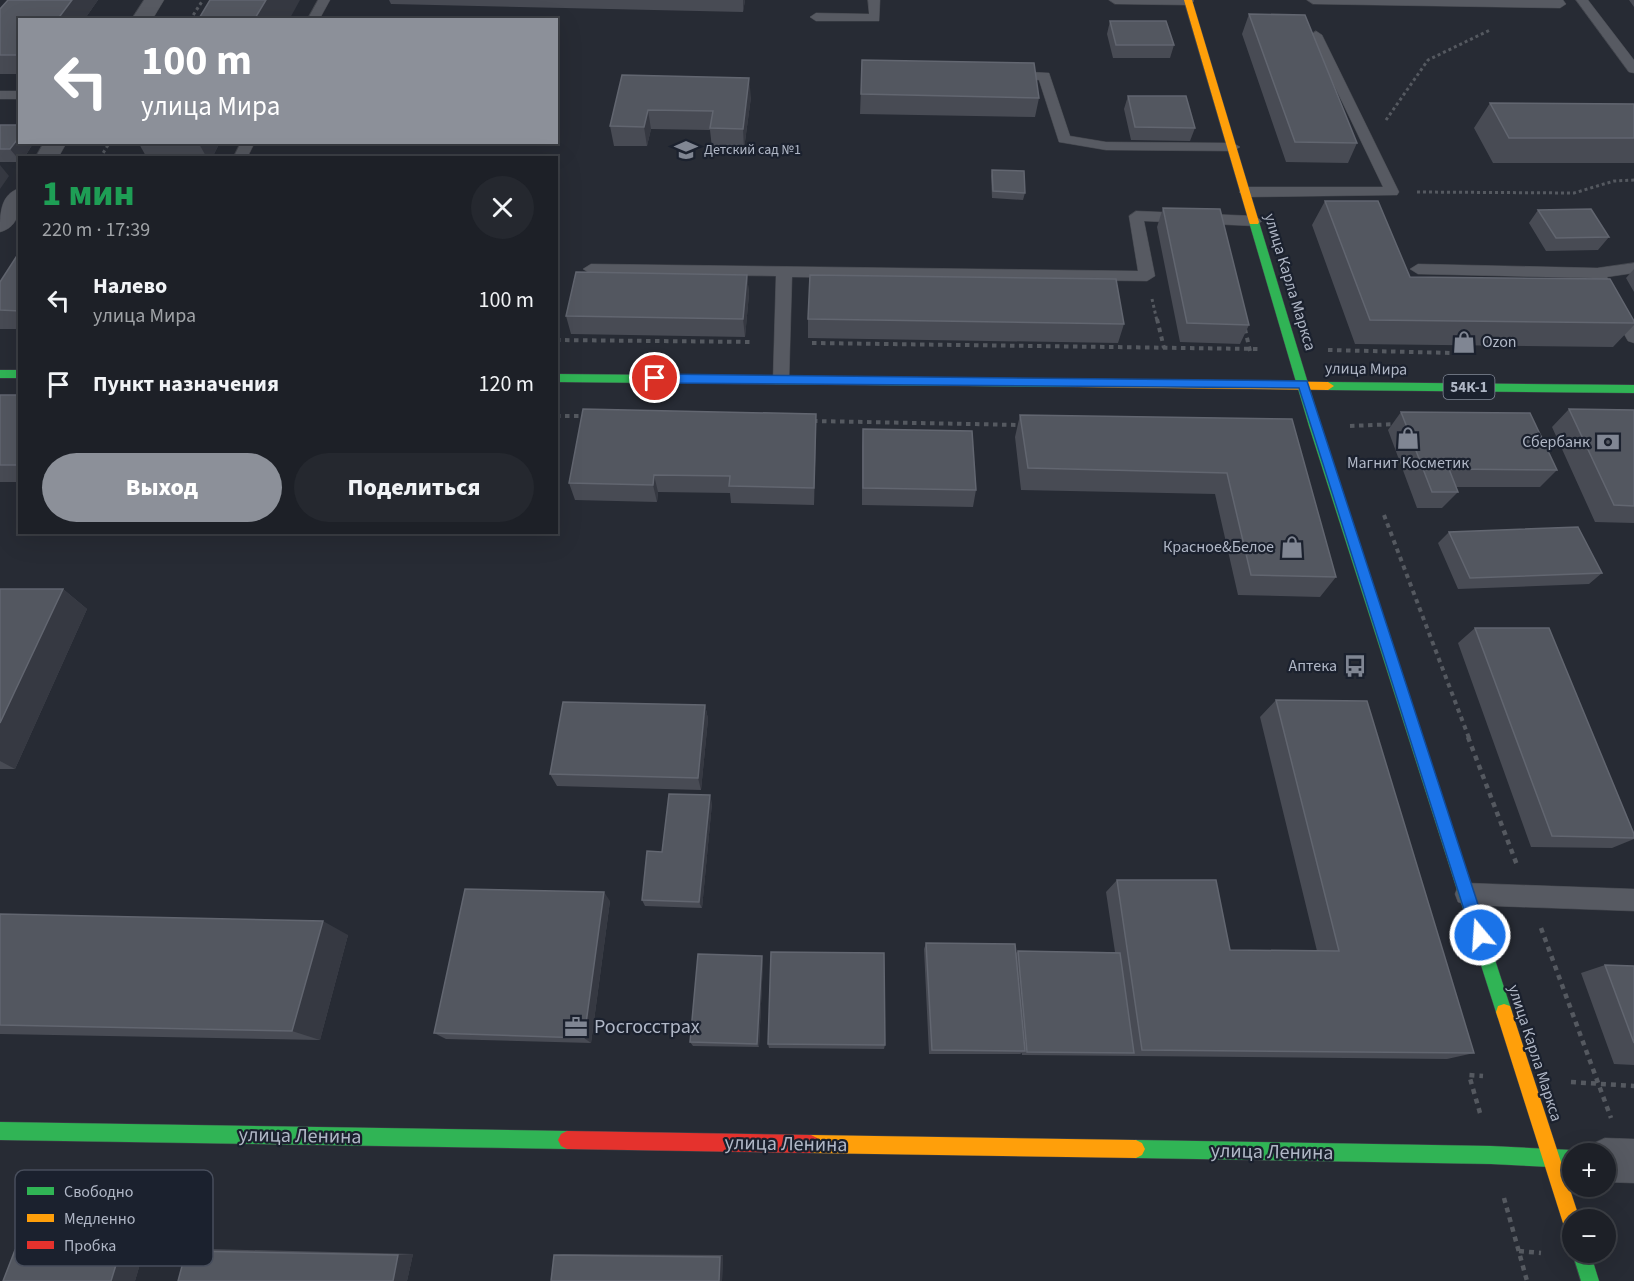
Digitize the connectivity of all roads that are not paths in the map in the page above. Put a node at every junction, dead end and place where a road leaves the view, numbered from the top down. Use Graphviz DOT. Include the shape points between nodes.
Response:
graph roads {
  1 [pos="154,0"];
  2 [pos="324,0"];
  3 [pos="874,0"];
  4 [pos="1115,0"];
  5 [pos="1313,0"];
  6 [pos="1582,0"];
  7 [pos="1188,1"];
  8 [pos="1551,2"];
  9 [pos="816,17"];
  10 [pos="142,18"];
  11 [pos="314,18"];
  12 [pos="1316,34"];
  13 [pos="1634,69"];
  14 [pos="999,75"];
  15 [pos="0,95"];
  16 [pos="18,95"];
  17 [pos="1233,147"];
  18 [pos="1246,192"];
  19 [pos="18,199"];
  20 [pos="1255,221"];
  21 [pos="0,224"];
  22 [pos="1634,268"];
  23 [pos="591,269"];
  24 [pos="1418,269"];
  25 [pos="784,271"];
  26 [pos="1597,273"];
  27 [pos="1634,337"];
  28 [pos="0,374"];
  29 [pos="18,374"];
  30 [pos="558,378"];
  31 [pos="781,380"];
  32 [pos="1303,384"];
  33 [pos="1634,388"];
  34 [pos="1466,894"];
  35 [pos="1634,900"];
  36 [pos="0,1131"];
  37 [pos="1551,1158"];
  38 [pos="1562,1159"];
  39 [pos="1567,1209"];
  40 [pos="1584,1263"];
  41 [pos="1590,1281"];
  1 -- 10 [label="street"];
  2 -- 11 [label="lane"];
  3 -- 9 [label="lane" via="875,18"];
  4 -- 7 [label="lane"];
  5 -- 8 [label="lane"];
  6 -- 13 [label="lane"];
  7 -- 17 [label="main road, улица Карла Маркса"];
  12 -- 18 [label="lane" via="1392,192"];
  14 -- 17 [label="lane" via="1044,76 1064,139 1106,146"];
  15 -- 16 [label="lane"];
  17 -- 18 [label="main road, улица Карла Маркса"];
  18 -- 20 [label="main road, улица Карла Маркса"];
  19 -- 21 [label="street"];
  20 -- 25 [label="lane" via="1136,216 1147,276"];
  20 -- 32 [label="main road, улица Карла Маркса"];
  22 -- 26 [label="lane"];
  23 -- 25 [label="lane"];
  24 -- 26 [label="lane"];
  25 -- 31 [label="lane"];
  26 -- 27 [label="lane"];
  28 -- 29 [label="main road"];
  30 -- 31 [label="main road, улица Мира / 54К-1"];
  31 -- 32 [label="main road, улица Мира / 54К-1"];
  32 -- 33 [label="main road, улица Мира / 54К-1"];
  32 -- 34 [label="main road, улица Карла Маркса"];
  34 -- 35 [label="lane"];
  34 -- 37 [label="main road, улица Карла Маркса"];
  36 -- 37 [label="main road, улица Ленина"];
  37 -- 38 [label="main road, улица Ленина"];
  37 -- 39 [label="main road, улица Карла Маркса"];
  40 -- 41 [label="main road"];
}
